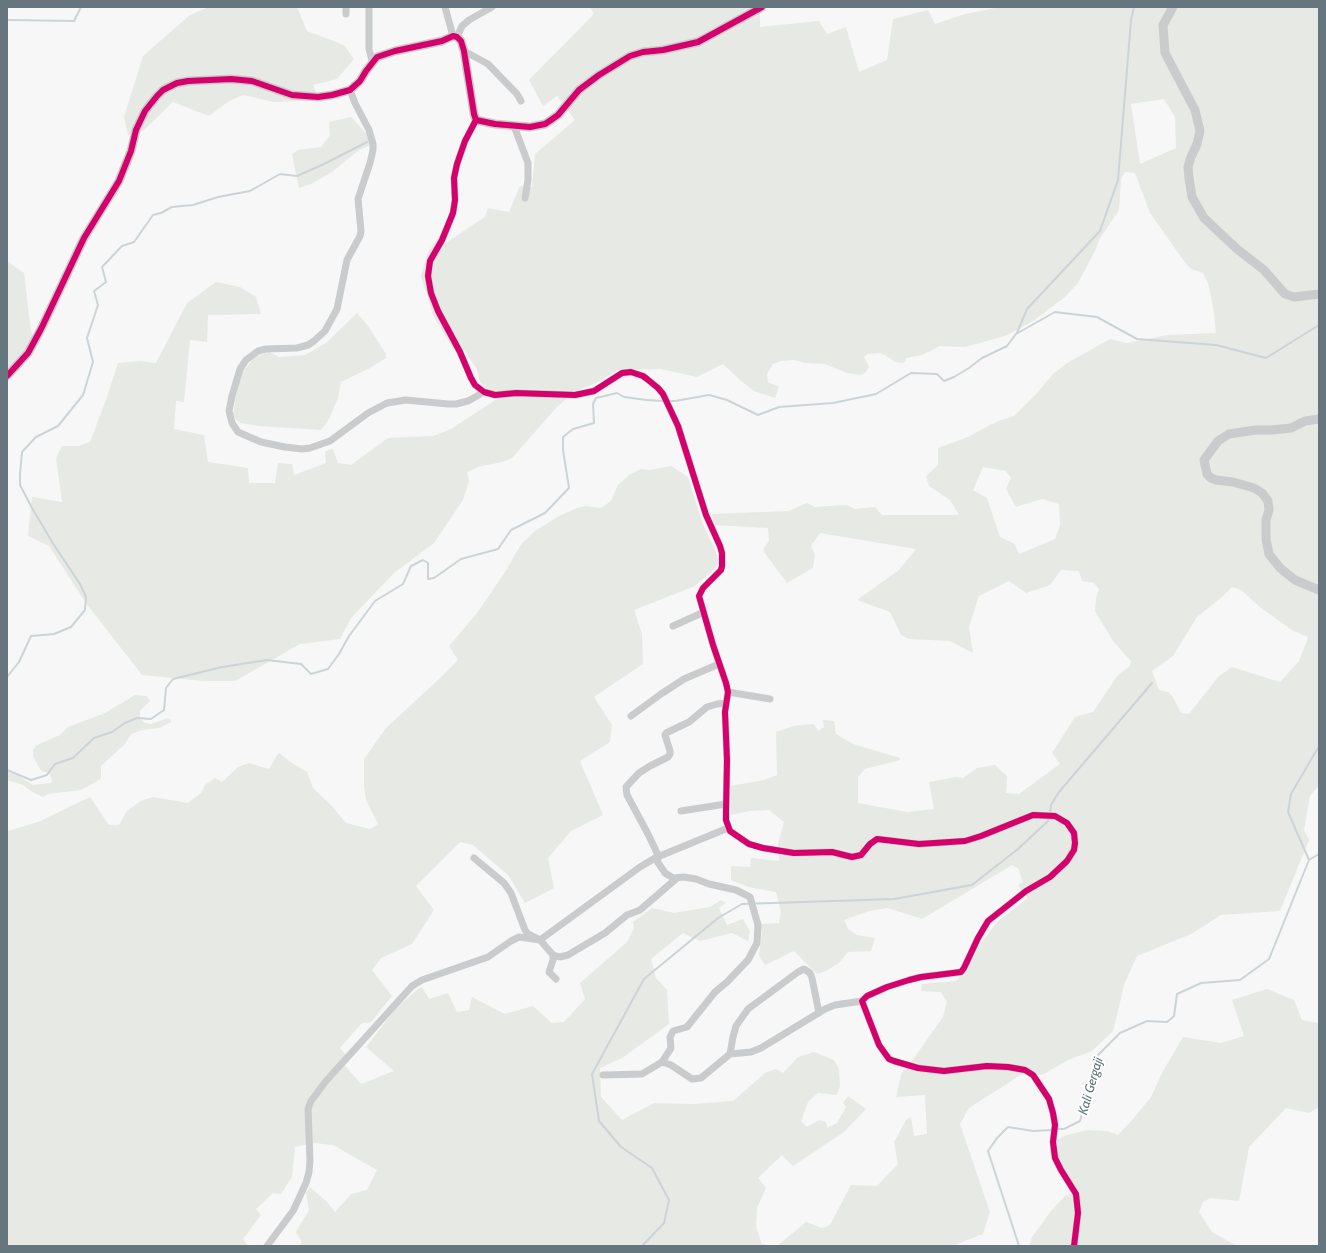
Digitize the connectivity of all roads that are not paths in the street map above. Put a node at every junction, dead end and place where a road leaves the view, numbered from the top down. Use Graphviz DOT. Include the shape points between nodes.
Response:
graph roads {
  1 [pos="369,7"];
  2 [pos="445,7"];
  3 [pos="492,7"];
  4 [pos="762,7"];
  5 [pos="1173,7"];
  6 [pos="455,37"];
  7 [pos="464,51"];
  8 [pos="372,61"];
  9 [pos="350,90"];
  10 [pos="521,101"];
  11 [pos="476,120"];
  12 [pos="514,126"];
  13 [pos="525,198"];
  14 [pos="1319,294"];
  15 [pos="7,376"];
  16 [pos="484,392"];
  17 [pos="1319,419"];
  18 [pos="1319,590"];
  19 [pos="704,612"];
  20 [pos="673,626"];
  21 [pos="720,664"];
  22 [pos="728,692"];
  23 [pos="770,698"];
  24 [pos="726,703"];
  25 [pos="630,716"];
  26 [pos="726,804"];
  27 [pos="680,811"];
  28 [pos="728,828"];
  29 [pos="474,858"];
  30 [pos="657,858"];
  31 [pos="677,878"];
  32 [pos="540,940"];
  33 [pos="553,955"];
  34 [pos="556,979"];
  35 [pos="862,1001"];
  36 [pos="819,1013"];
  37 [pos="730,1054"];
  38 [pos="662,1062"];
  39 [pos="603,1075"];
  40 [pos="267,1246"];
  41 [pos="1074,1246"];
  1 -- 8 [label="street" via="369,48"];
  2 -- 6 [label="street"];
  3 -- 6 [label="street" via="469,20"];
  4 -- 12 [label="street" via="698,42 630,56 580,90 558,115 545,124 530,127"];
  5 -- 14 [label="street" via="1163,25 1165,53 1195,110 1200,131 1188,167 1192,197 1204,218 1264,270 1285,294 1294,297"];
  6 -- 7 [label="street" via="460,41"];
  6 -- 8 [label="street" via="385,54"];
  7 -- 10 [label="street" via="488,64"];
  7 -- 11 [label="street"];
  8 -- 9 [label="street" via="360,81"];
  9 -- 15 [label="street" via="332,95 292,96 252,81 231,79 188,81 163,90 145,111 119,181 84,238 28,354"];
  9 -- 16 [label="street" via="369,130 373,150 358,199 360,236 347,260 337,309 325,331 308,345 298,348 266,349 246,360 232,396 229,411 232,423 238,432 262,442 302,449 320,446 330,441 368,413 387,403 406,400 456,404"];
  11 -- 12 [label="street"];
  11 -- 16 [label="street" via="456,164 455,206 442,240 430,261 428,276 438,311 471,378"];
  12 -- 13 [label="street" via="528,164"];
  16 -- 19 [label="street" via="495,395 576,395 594,391 622,373 630,372 643,376 658,388 681,433 706,515 722,553 721,570 703,588 699,596"];
  17 -- 18 [label="street" via="1291,428 1229,434 1218,441 1204,460 1207,474 1211,478 1254,488 1262,493 1268,501 1266,538 1269,554 1280,568 1295,580"];
  19 -- 20 [label="street"];
  19 -- 21 [label="street"];
  21 -- 22 [label="street"];
  21 -- 25 [label="street" via="684,679"];
  22 -- 23 [label="street"];
  22 -- 24 [label="street"];
  24 -- 26 [label="street"];
  24 -- 30 [label="street" via="707,707 689,722 666,733 670,751 668,757 638,773 626,787 627,795 648,834"];
  26 -- 27 [label="street"];
  26 -- 28 [label="street"];
  28 -- 30 [label="street"];
  28 -- 35 [label="street" via="749,844 763,848 794,853 832,852 852,857 861,855 877,839 920,844 954,842 981,836 1033,815 1055,816 1067,823 1074,833 1075,843 1071,856 1056,873 1026,891 988,921 961,972 909,980 887,987"];
  29 -- 32 [label="street" via="508,888 525,930"];
  30 -- 31 [label="street" via="665,873"];
  30 -- 32 [label="street" via="634,870"];
  31 -- 33 [label="street" via="640,910 627,915 605,933 568,955"];
  31 -- 38 [label="street" via="696,879 736,890 750,897 758,925 757,943 748,960 715,992 687,1027 673,1031 670,1037 671,1048"];
  32 -- 33 [label="street"];
  32 -- 40 [label="street" via="519,937 488,957 422,980 412,986 326,1081 308,1109 310,1161 306,1183 293,1211"];
  33 -- 34 [label="street" via="549,972"];
  35 -- 36 [label="street" via="835,1005"];
  35 -- 41 [label="street" via="879,1045 889,1059 932,1070 1008,1067 1025,1070 1033,1075 1049,1099 1053,1113 1055,1158 1078,1200"];
  36 -- 37 [label="street" via="762,1048"];
  36 -- 37 [label="street" via="812,978 806,969 802,970 748,1009 736,1026"];
  37 -- 38 [label="street" via="697,1079 692,1079"];
  38 -- 39 [label="street" via="642,1074"];
}
